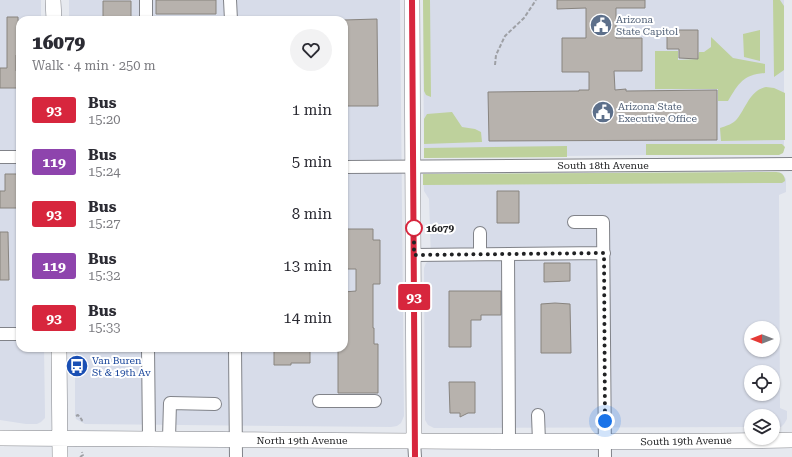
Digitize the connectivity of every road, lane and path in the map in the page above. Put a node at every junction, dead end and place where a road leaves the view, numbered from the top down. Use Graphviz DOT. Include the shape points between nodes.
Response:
graph roads {
  1 [pos="53,0"];
  2 [pos="146,0"];
  3 [pos="230,0"];
  4 [pos="412,0"];
  5 [pos="536,0"];
  6 [pos="54,16"];
  7 [pos="146,16"];
  8 [pos="231,16"];
  9 [pos="495,65"];
  10 [pos="0,157"];
  11 [pos="16,157"];
  12 [pos="792,164"];
  13 [pos="414,166"];
  14 [pos="348,167"];
  15 [pos="574,222"];
  16 [pos="480,233"];
  17 [pos="604,253"];
  18 [pos="480,254"];
  19 [pos="508,254"];
  20 [pos="414,255"];
  21 [pos="0,334"];
  22 [pos="16,334"];
  23 [pos="59,352"];
  24 [pos="148,352"];
  25 [pos="235,352"];
  26 [pos="320,401"];
  27 [pos="374,401"];
  28 [pos="215,404"];
  29 [pos="538,415"];
  30 [pos="76,416"];
  31 [pos="81,423"];
  32 [pos="0,438"];
  33 [pos="60,438"];
  34 [pos="149,438"];
  35 [pos="169,438"];
  36 [pos="236,439"];
  37 [pos="414,440"];
  38 [pos="792,440"];
  39 [pos="509,441"];
  40 [pos="538,442"];
  41 [pos="605,450"];
  42 [pos="82,452"];
  43 [pos="60,457"];
  44 [pos="80,457"];
  45 [pos="236,457"];
  46 [pos="415,457"];
  1 -- 6 [label="main road"];
  2 -- 7 [label="street"];
  3 -- 8 [label="street"];
  4 -- 13 [label="main road"];
  5 -- 9 [label="path" via="524,18 505,36 496,55"];
  10 -- 11 [label="street"];
  12 -- 13 [label="street, South 18th Avenue"];
  13 -- 14 [label="street, South 18th Avenue"];
  13 -- 20 [label="main road"];
  15 -- 17 [label="street" via="603,222"];
  16 -- 18 [label="street"];
  17 -- 19 [label="street"];
  17 -- 41 [label="street"];
  18 -- 19 [label="street"];
  18 -- 20 [label="street"];
  19 -- 39 [label="street"];
  20 -- 37 [label="main road"];
  21 -- 22 [label="street"];
  23 -- 33 [label="main road"];
  24 -- 34 [label="street"];
  25 -- 36 [label="street"];
  26 -- 27 [label="street"];
  28 -- 35 [label="street" via="170,403"];
  29 -- 40 [label="street"];
  30 -- 31 [label="path" via="82,420"];
  32 -- 33 [label="main road, North 19th Avenue"];
  33 -- 34 [label="main road, North 19th Avenue"];
  33 -- 43 [label="main road"];
  34 -- 35 [label="main road, North 19th Avenue"];
  35 -- 36 [label="main road, North 19th Avenue"];
  36 -- 37 [label="main road, North 19th Avenue"];
  36 -- 45 [label="street"];
  37 -- 39 [label="main road, North 19th Avenue"];
  37 -- 46 [label="street"];
  38 -- 41 [label="main road, South 19th Avenue"];
  39 -- 40 [label="main road, North 19th Avenue"];
  40 -- 41 [label="main road, North 19th Avenue"];
  42 -- 44 [label="path" via="83,455"];
}
